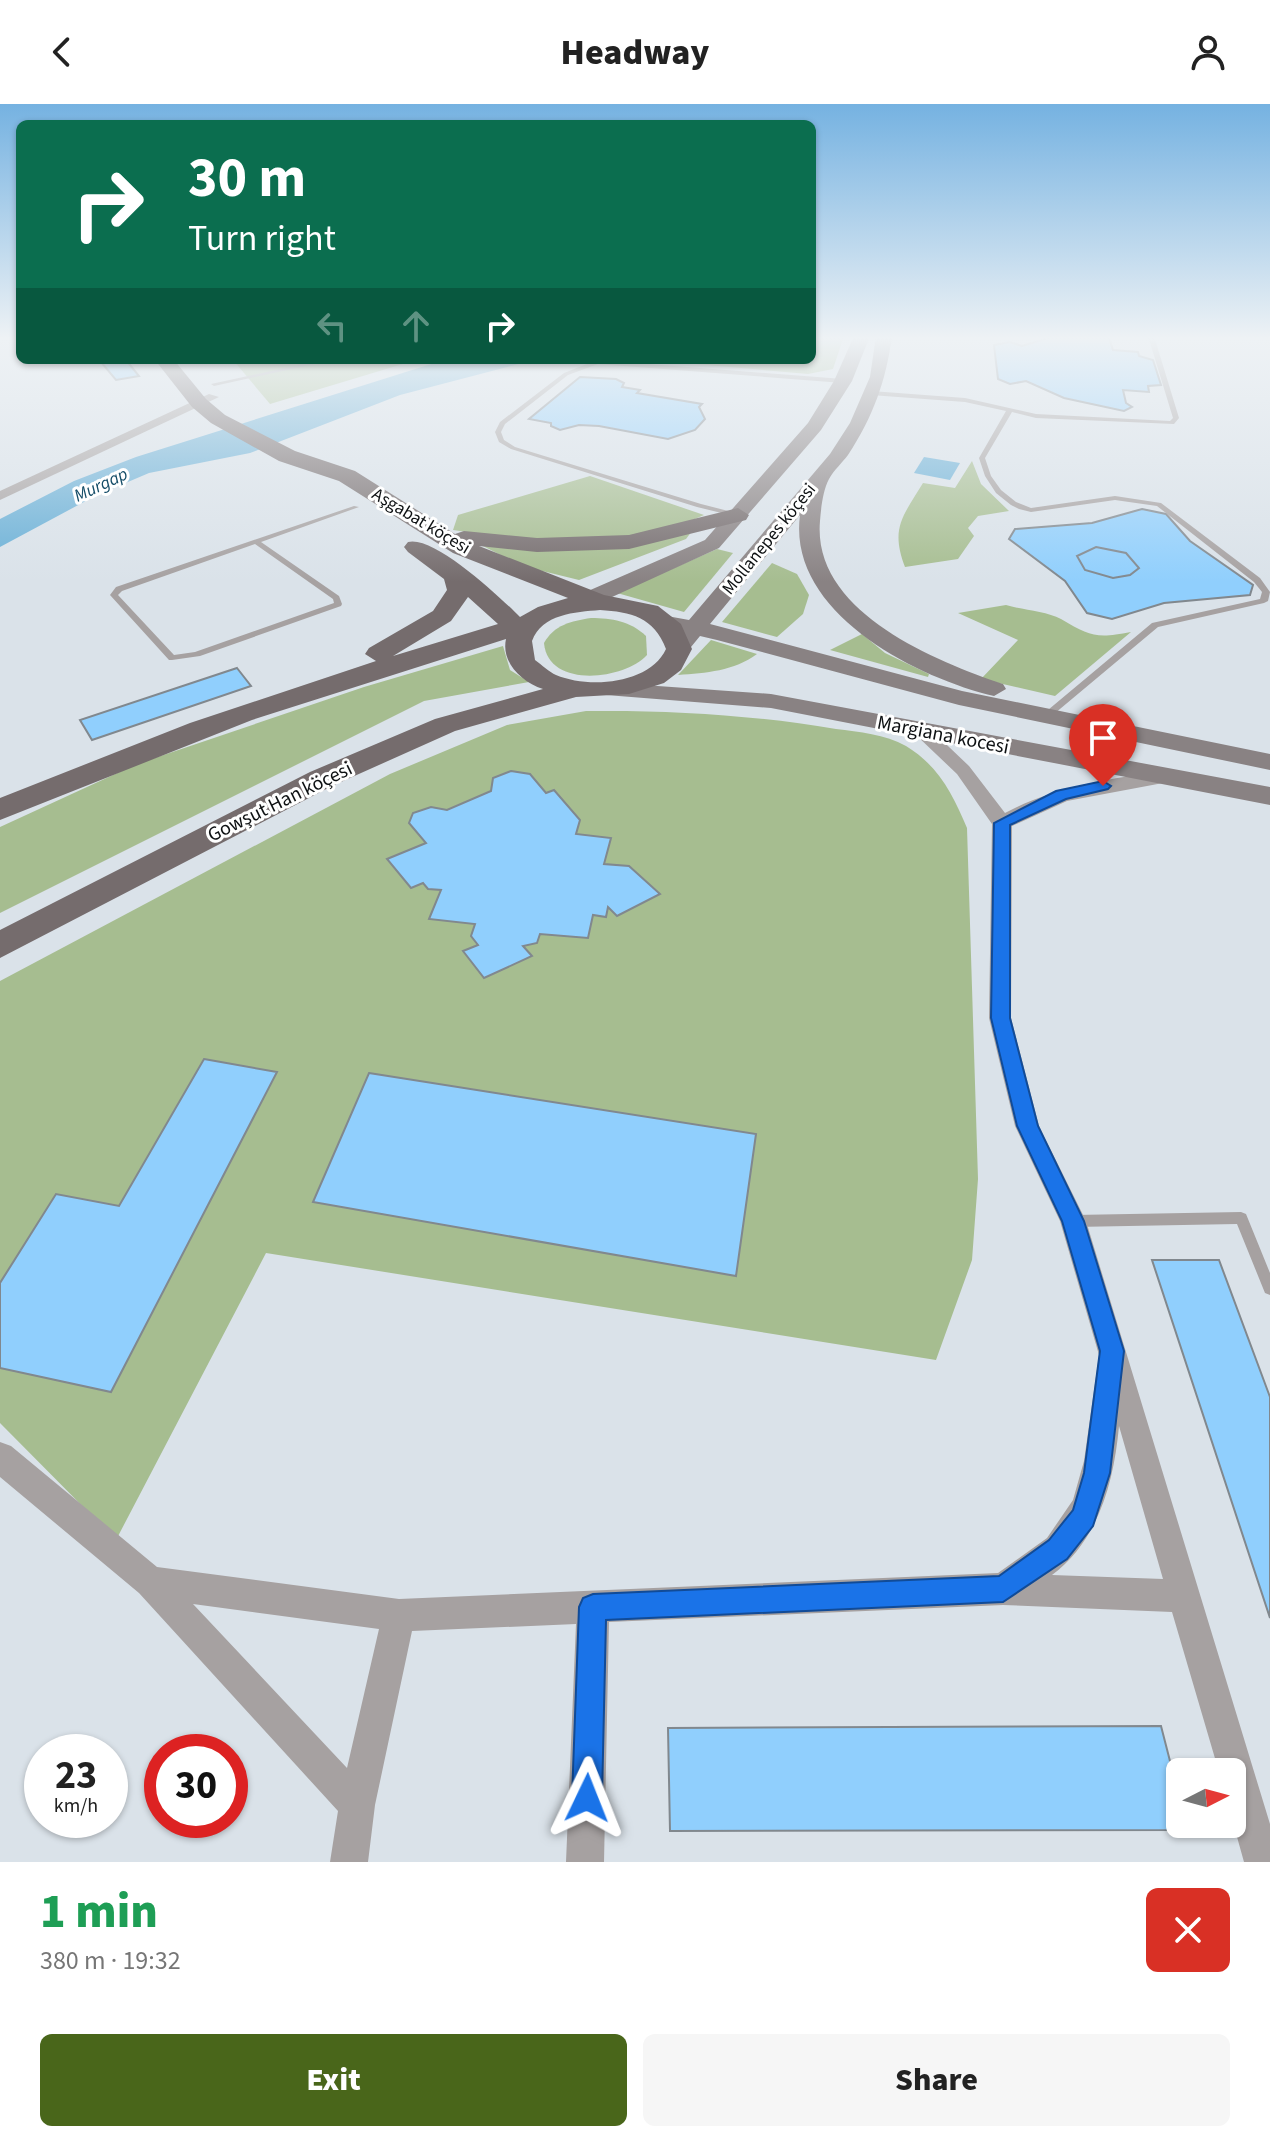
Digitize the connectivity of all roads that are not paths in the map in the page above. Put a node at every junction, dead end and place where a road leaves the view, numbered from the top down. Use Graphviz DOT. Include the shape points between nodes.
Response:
graph roads {
  1 [pos="167,418"];
  2 [pos="236,418"];
  3 [pos="508,418"];
  4 [pos="820,418"];
  5 [pos="861,418"];
  6 [pos="1005,418"];
  7 [pos="1076,418"];
  8 [pos="1176,418"];
  9 [pos="280,453"];
  10 [pos="819,478"];
  11 [pos="0,496"];
  12 [pos="356,507"];
  13 [pos="738,515"];
  14 [pos="441,535"];
  15 [pos="256,542"];
  16 [pos="454,572"];
  17 [pos="590,601"];
  18 [pos="523,627"];
  19 [pos="687,638"];
  20 [pos="572,689"];
  21 [pos="615,690"];
  22 [pos="272,703"];
  23 [pos="1049,712"];
  24 [pos="922,731"];
  25 [pos="1239,756"];
  26 [pos="1270,762"];
  27 [pos="1163,777"];
  28 [pos="1240,791"];
  29 [pos="1270,796"];
  30 [pos="0,810"];
  31 [pos="1002,823"];
  32 [pos="0,945"];
  33 [pos="1073,1221"];
  34 [pos="1270,1289"];
  35 [pos="1112,1351"];
  36 [pos="0,1457"];
  37 [pos="150,1582"];
  38 [pos="1003,1589"];
  39 [pos="1184,1596"];
  40 [pos="593,1607"];
  41 [pos="399,1615"];
  42 [pos="357,1805"];
  43 [pos="349,1862"];
  44 [pos="585,1862"];
  45 [pos="1263,1862"];
  1 -- 11 [label="street"];
  2 -- 9 [label="main road, Aşgabat köçesi"];
  3 -- 13 [label="lane" via="498,432 513,448"];
  4 -- 13 [label="main road, Mollanepes köçesi"];
  5 -- 10 [label="main road, Mollanepes köçesi"];
  6 -- 23 [label="lane" via="982,458 985,474 1018,507 1031,510 1115,498 1159,504 1266,592 1264,601 1247,607 1155,625"];
  7 -- 8 [label="lane" via="1172,423"];
  9 -- 12 [label="main road, Aşgabat köçesi"];
  9 -- 14 [label="main road, Aşgabat köçesi" via="347,476"];
  10 -- 19 [label="main road, Mollanepes köçesi"];
  10 -- 23 [label="main road" via="809,513 810,548 823,582 862,622 970,682"];
  12 -- 15 [label="lane"];
  12 -- 16 [label="main road, Aşgabat köçesi"];
  13 -- 14 [label="main road" via="629,542 537,545"];
  13 -- 17 [label="main road, Mollanepes köçesi" via="712,544"];
  14 -- 17 [label="main road, Aşgabat köçesi"];
  15 -- 15 [label="lane" via="119,589 114,595 172,658 338,604"];
  16 -- 18 [label="main road, Aşgabat köçesi"];
  16 -- 22 [label="main road" via="460,590 426,629"];
  17 -- 18 [label="main road" via="560,608"];
  17 -- 19 [label="main road, Aşgabat köçesi" via="638,608"];
  18 -- 20 [label="main road" via="517,647 520,660 531,673"];
  18 -- 22 [label="main road"];
  19 -- 21 [label="main road" via="660,674"];
  19 -- 23 [label="main road, Margiana kocesi" via="959,698"];
  20 -- 21 [label="main road"];
  20 -- 32 [label="main road, Gowşut Han köçesi" via="445,725 321,779"];
  21 -- 24 [label="main road, Margiana kocesi" via="771,701"];
  22 -- 30 [label="main road" via="112,760"];
  23 -- 25 [label="main road, Margiana kocesi"];
  24 -- 27 [label="main road, Margiana kocesi"];
  24 -- 31 [label="street" via="963,770"];
  25 -- 26 [label="main road, Margiana kocesi"];
  25 -- 28 [label="main road"];
  27 -- 28 [label="main road, Margiana kocesi"];
  27 -- 31 [label="street" via="1061,795"];
  28 -- 29 [label="main road, Margiana kocesi"];
  31 -- 33 [label="street" via="1000,1018 1027,1126"];
  33 -- 34 [label="lane" via="1241,1218"];
  33 -- 35 [label="street"];
  35 -- 38 [label="street" via="1097,1473 1083,1517 1058,1549"];
  35 -- 39 [label="street"];
  36 -- 37 [label="street"];
  37 -- 41 [label="street"];
  37 -- 42 [label="street"];
  38 -- 39 [label="street"];
  38 -- 40 [label="street"];
  39 -- 45 [label="street"];
  40 -- 41 [label="street"];
  40 -- 44 [label="street"];
  41 -- 42 [label="street"];
  42 -- 43 [label="street"];
}
